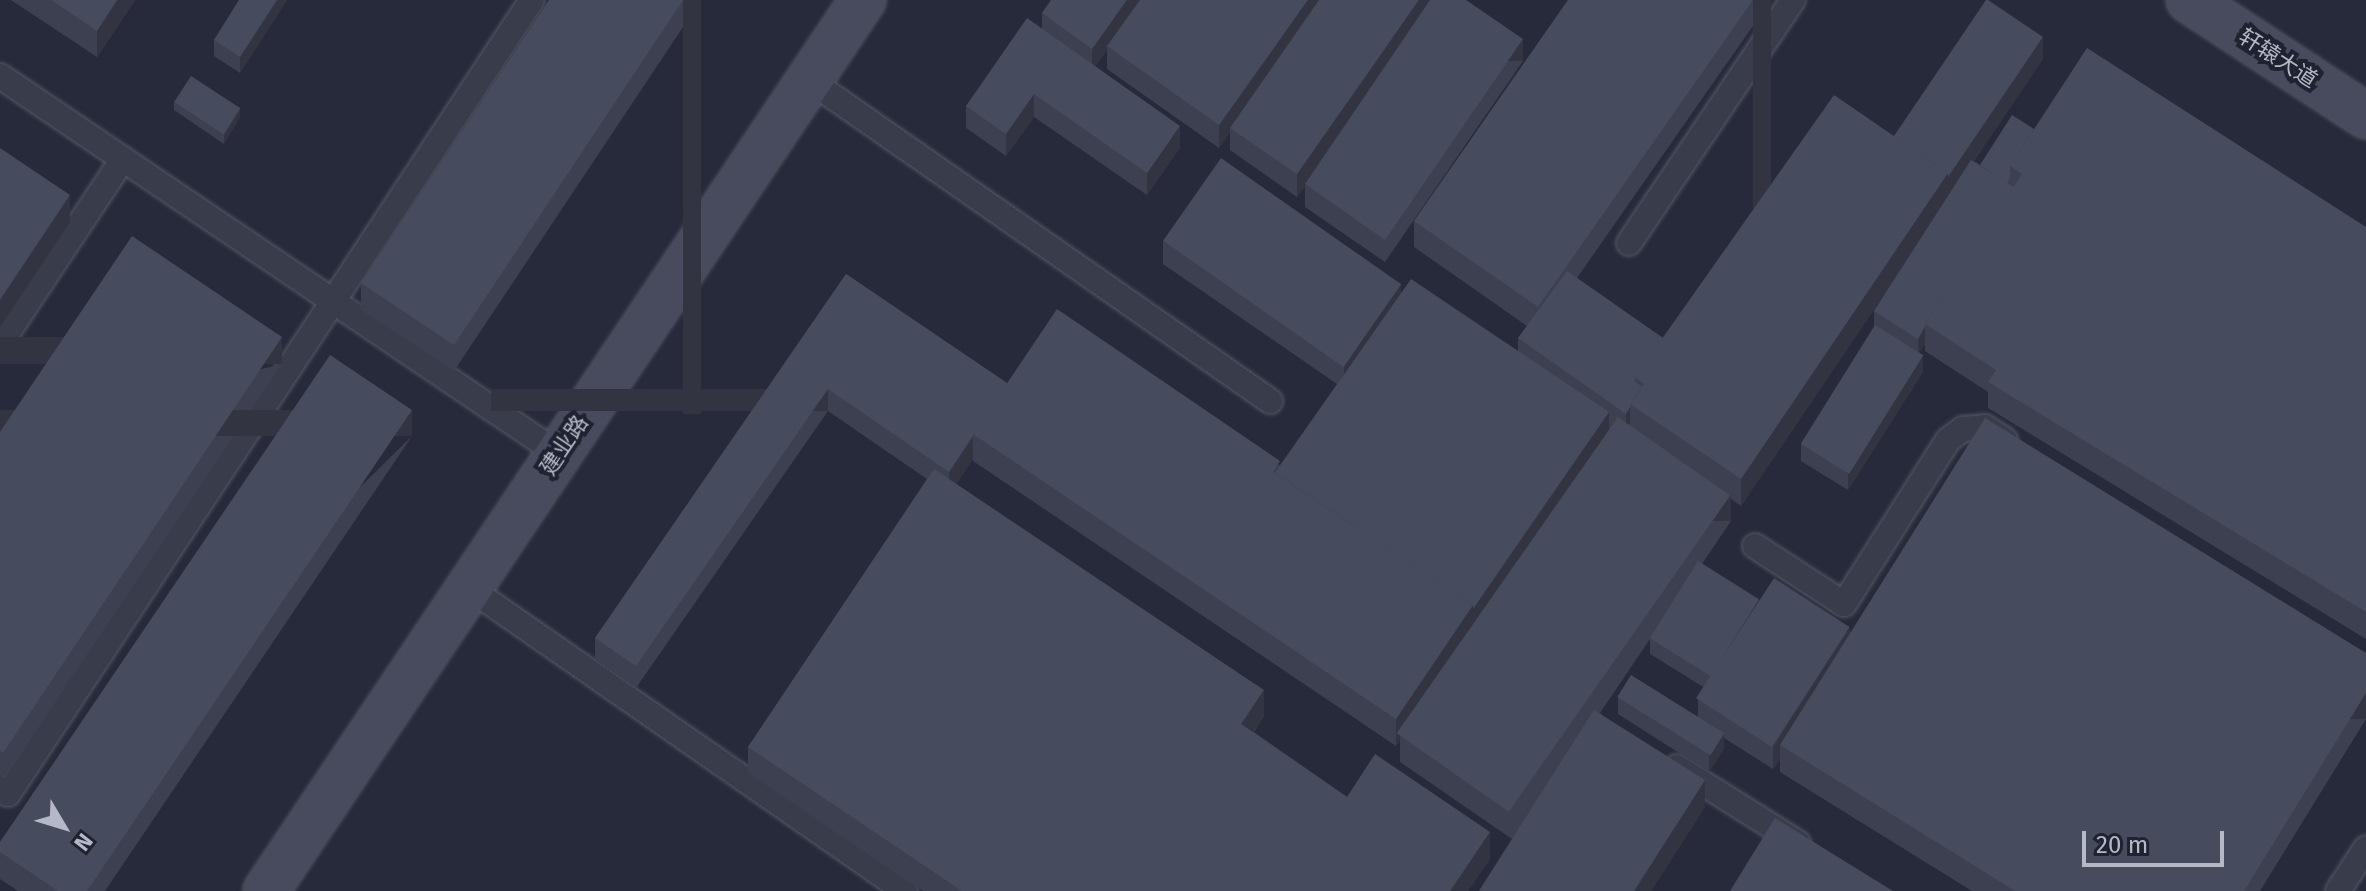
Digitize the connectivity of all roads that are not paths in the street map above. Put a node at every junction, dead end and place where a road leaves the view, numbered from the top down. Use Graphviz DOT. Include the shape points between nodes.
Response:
graph roads {
  1 [pos="532,0"];
  2 [pos="863,0"];
  3 [pos="1793,0"];
  4 [pos="2189,0"];
  5 [pos="0,76"];
  6 [pos="809,80"];
  7 [pos="2366,116"];
  8 [pos="123,159"];
  9 [pos="1629,243"];
  10 [pos="333,301"];
  11 [pos="0,344"];
  12 [pos="1270,401"];
  13 [pos="2024,452"];
  14 [pos="559,454"];
  15 [pos="1755,546"];
  16 [pos="469,588"];
  17 [pos="1663,758"];
  18 [pos="0,789"];
  19 [pos="2366,848"];
  20 [pos="1822,858"];
  21 [pos="2342,890"];
  22 [pos="266,891"];
  23 [pos="905,891"];
  1 -- 10 [label="lane"];
  2 -- 6 [label="street, 建业路"];
  3 -- 9 [label="lane"];
  4 -- 7 [label="street, 轩辕大道"];
  5 -- 8 [label="lane"];
  6 -- 12 [label="lane"];
  6 -- 14 [label="street, 建业路"];
  8 -- 10 [label="lane"];
  8 -- 11 [label="lane"];
  10 -- 14 [label="lane"];
  10 -- 18 [label="lane" via="8,794"];
  13 -- 15 [label="lane" via="1985,427 1963,429 1948,440 1844,604"];
  14 -- 16 [label="street, 建业路"];
  16 -- 22 [label="street, 建业路"];
  16 -- 23 [label="lane"];
  17 -- 20 [label="lane"];
  19 -- 21 [label="lane"];
}
